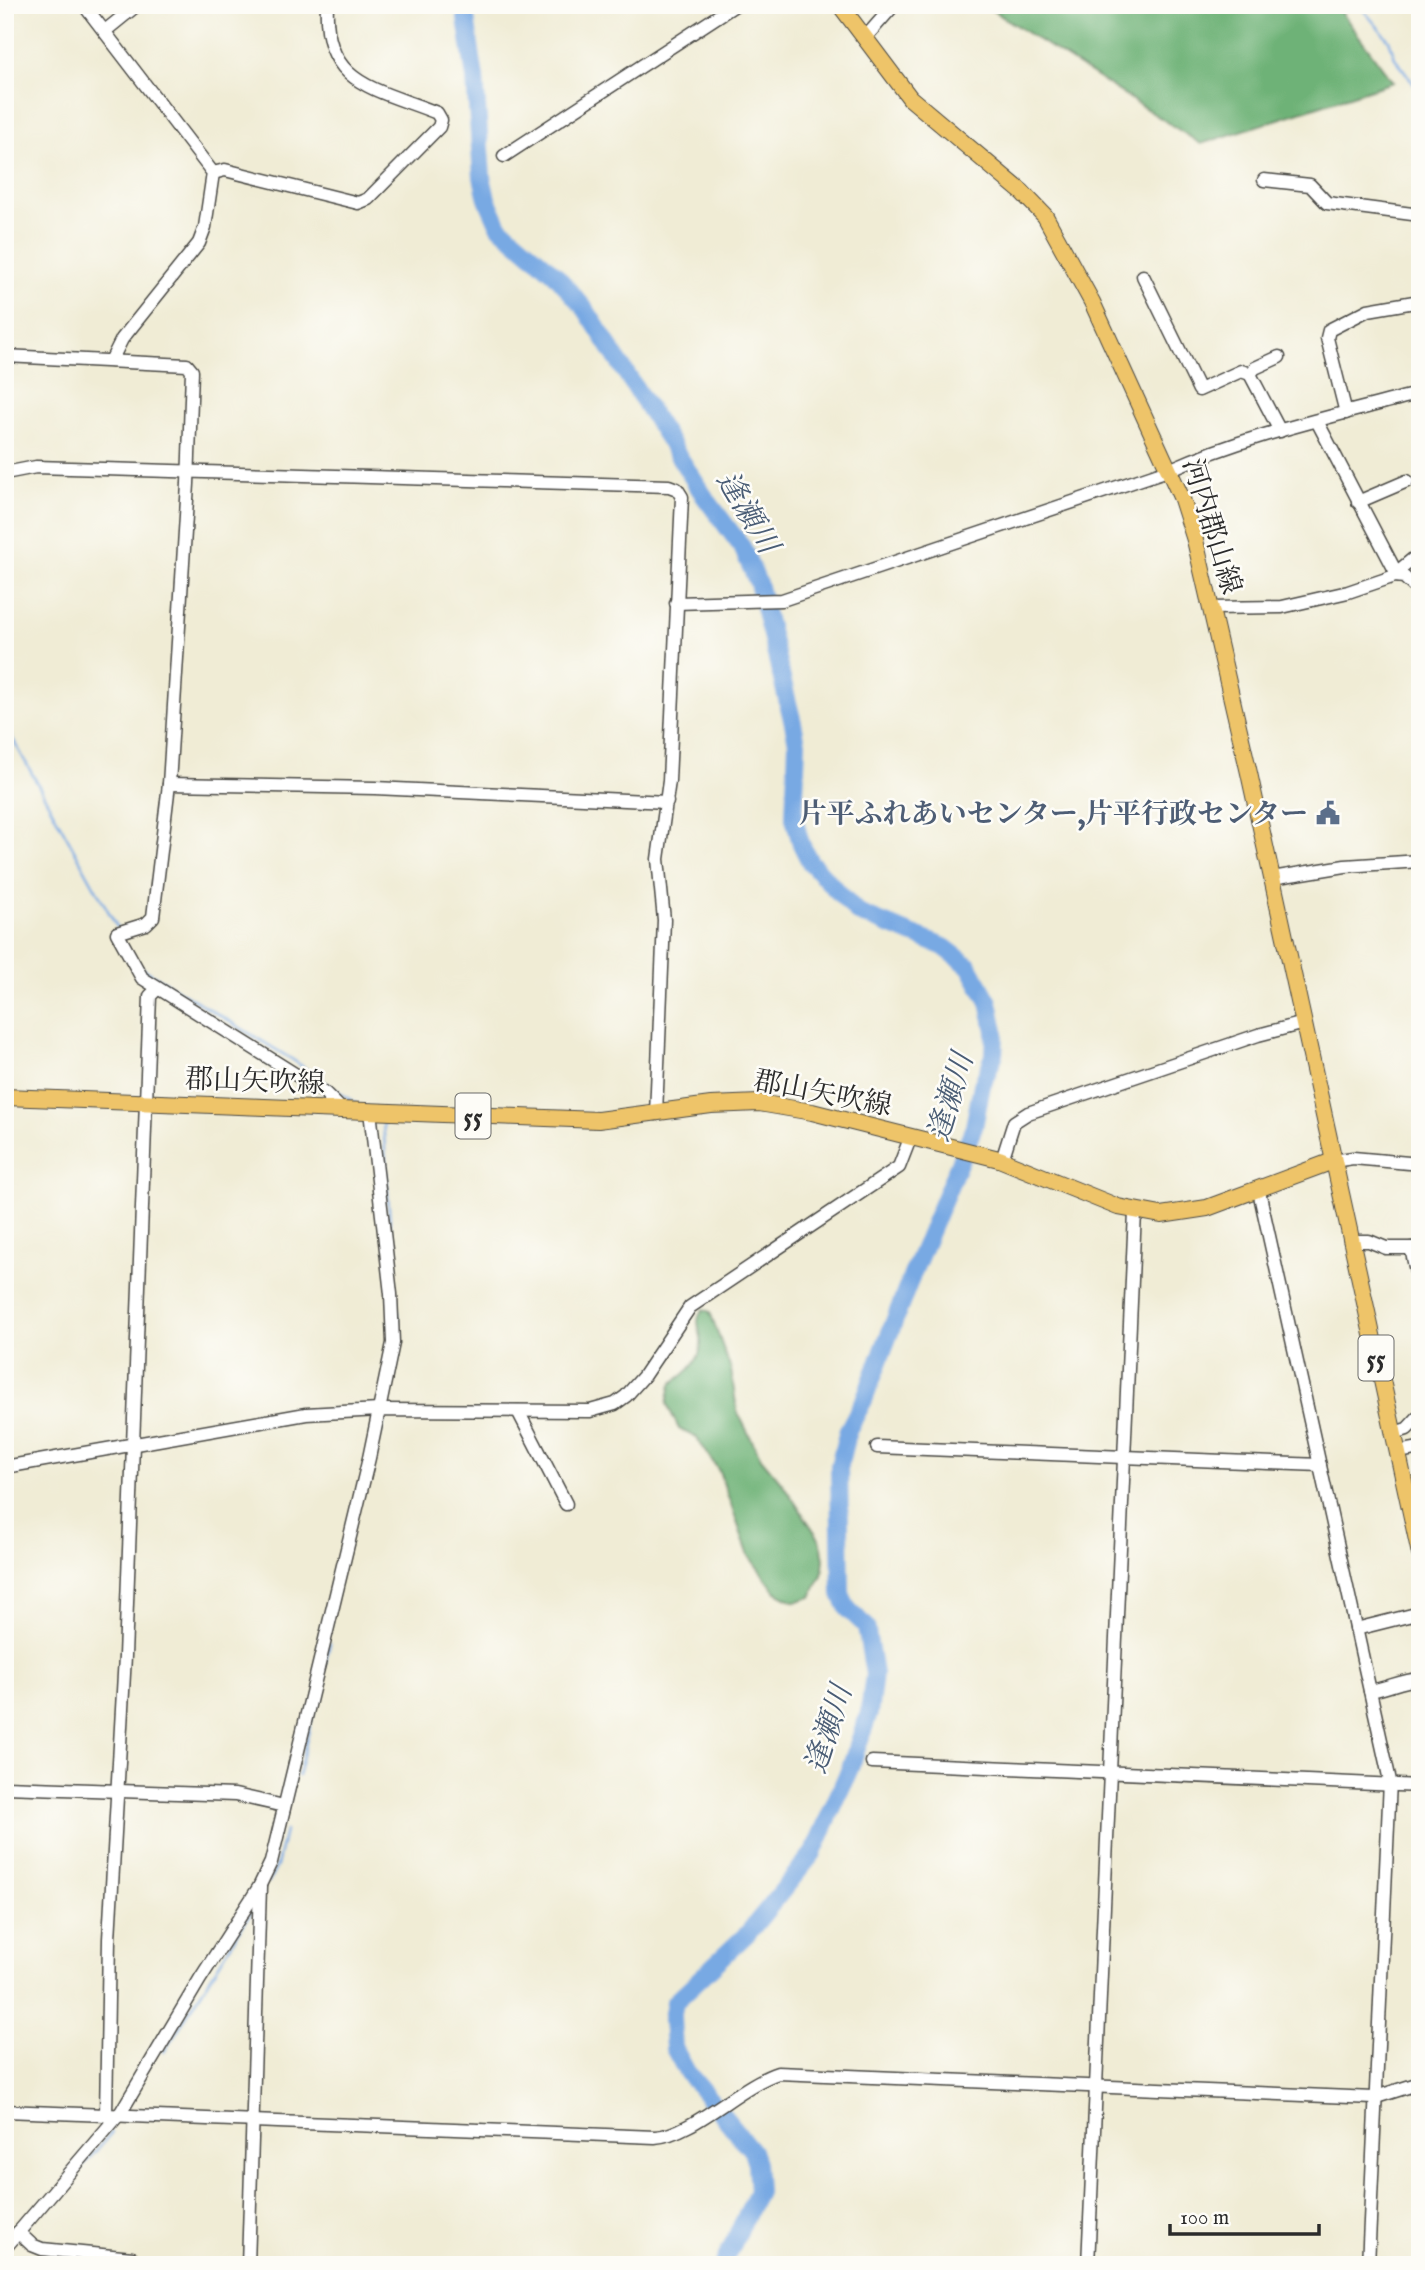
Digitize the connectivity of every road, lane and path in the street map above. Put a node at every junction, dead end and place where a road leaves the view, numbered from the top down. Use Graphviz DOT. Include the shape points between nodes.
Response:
graph roads {
  1 [pos="84,5"];
  2 [pos="137,5"];
  3 [pos="327,5"];
  4 [pos="735,5"];
  5 [pos="840,5"];
  6 [pos="894,5"];
  7 [pos="105,31"];
  8 [pos="864,39"];
  9 [pos="505,156"];
  10 [pos="213,173"];
  11 [pos="1264,180"];
  12 [pos="1420,215"];
  13 [pos="1143,276"];
  14 [pos="1420,301"];
  15 [pos="5,356"];
  16 [pos="1279,357"];
  17 [pos="111,361"];
  18 [pos="1250,374"];
  19 [pos="1420,393"];
  20 [pos="1346,413"];
  21 [pos="1317,421"];
  22 [pos="1280,431"];
  23 [pos="1171,469"];
  24 [pos="188,471"];
  25 [pos="5,472"];
  26 [pos="1407,481"];
  27 [pos="1358,502"];
  28 [pos="1420,553"];
  29 [pos="1397,574"];
  30 [pos="1420,592"];
  31 [pos="676,603"];
  32 [pos="1211,608"];
  33 [pos="169,784"];
  34 [pos="667,802"];
  35 [pos="1420,861"];
  36 [pos="1272,878"];
  37 [pos="157,989"];
  38 [pos="1304,1023"];
  39 [pos="5,1097"];
  40 [pos="145,1103"];
  41 [pos="342,1110"];
  42 [pos="370,1111"];
  43 [pos="656,1114"];
  44 [pos="911,1136"];
  45 [pos="1001,1160"];
  46 [pos="1333,1161"];
  47 [pos="1420,1164"];
  48 [pos="1259,1191"];
  49 [pos="1135,1212"];
  50 [pos="1350,1241"];
  51 [pos="1415,1248"];
  52 [pos="1420,1290"];
  53 [pos="379,1410"];
  54 [pos="518,1411"];
  55 [pos="1420,1415"];
  56 [pos="1394,1433"];
  57 [pos="133,1445"];
  58 [pos="877,1447"];
  59 [pos="1420,1448"];
  60 [pos="1398,1452"];
  61 [pos="1124,1457"];
  62 [pos="1320,1465"];
  63 [pos="5,1467"];
  64 [pos="566,1504"];
  65 [pos="1420,1554"];
  66 [pos="1420,1613"];
  67 [pos="1356,1629"];
  68 [pos="1420,1679"];
  69 [pos="1370,1691"];
  70 [pos="872,1762"];
  71 [pos="1110,1772"];
  72 [pos="1390,1786"];
  73 [pos="1420,1786"];
  74 [pos="5,1787"];
  75 [pos="116,1791"];
  76 [pos="284,1806"];
  77 [pos="260,1887"];
  78 [pos="1420,2083"];
  79 [pos="1094,2085"];
  80 [pos="1373,2098"];
  81 [pos="5,2110"];
  82 [pos="111,2116"];
  83 [pos="253,2119"];
  84 [pos="18,2232"];
  85 [pos="5,2248"];
  86 [pos="132,2258"];
  87 [pos="248,2265"];
  88 [pos="1088,2265"];
  89 [pos="1367,2265"];
  1 -- 7 [label="street"];
  2 -- 7 [label="street"];
  3 -- 10 [label="street" via="329,46 339,65 359,80 437,113 439,127 368,199 358,203 225,170"];
  4 -- 9 [label="street"];
  5 -- 8 [label="main road, 河内郡山線"];
  6 -- 8 [label="street"];
  7 -- 10 [label="street"];
  8 -- 23 [label="main road, 河内郡山線" via="910,98 1045,216 1092,302"];
  10 -- 17 [label="street" via="198,243 122,339"];
  11 -- 12 [label="street" via="1310,185 1328,203"];
  13 -- 18 [label="street" via="1199,390 1241,370"];
  14 -- 20 [label="street" via="1368,310 1329,330 1327,338"];
  15 -- 17 [label="street"];
  16 -- 18 [label="street"];
  17 -- 24 [label="street" via="190,368"];
  18 -- 22 [label="street"];
  19 -- 20 [label="street"];
  20 -- 21 [label="street"];
  21 -- 22 [label="street"];
  21 -- 27 [label="street"];
  22 -- 23 [label="street" via="1188,459"];
  23 -- 31 [label="street" via="782,600"];
  23 -- 32 [label="main road, 河内郡山線"];
  24 -- 25 [label="street" via="36,467"];
  24 -- 31 [label="street" via="673,487 682,497"];
  24 -- 33 [label="street"];
  26 -- 27 [label="street"];
  27 -- 29 [label="street"];
  28 -- 29 [label="street"];
  29 -- 30 [label="street"];
  29 -- 32 [label="street" via="1334,596 1282,607"];
  31 -- 34 [label="street"];
  32 -- 36 [label="main road, 河内郡山線"];
  33 -- 34 [label="street"];
  33 -- 37 [label="street" via="153,917 146,924 117,933 136,971"];
  34 -- 43 [label="street" via="658,859 664,920"];
  35 -- 36 [label="street" via="1345,866"];
  36 -- 38 [label="main road, 河内郡山線"];
  37 -- 40 [label="street" via="150,996"];
  37 -- 41 [label="street" via="325,1093"];
  38 -- 45 [label="street" via="1018,1117"];
  38 -- 46 [label="main road, 河内郡山線"];
  39 -- 40 [label="main road, 郡山矢吹線 / 55"];
  40 -- 41 [label="main road, 郡山矢吹線 / 55"];
  40 -- 57 [label="street"];
  41 -- 42 [label="main road, 郡山矢吹線 / 55"];
  42 -- 43 [label="main road, 郡山矢吹線 / 55" via="598,1120"];
  42 -- 53 [label="street" via="393,1343"];
  43 -- 44 [label="main road, 郡山矢吹線 / 55" via="759,1103"];
  44 -- 45 [label="main road, 郡山矢吹線 / 55"];
  44 -- 54 [label="street" via="899,1167 690,1307 643,1377 615,1404 590,1412"];
  45 -- 49 [label="main road, 郡山矢吹線 / 55"];
  46 -- 47 [label="street" via="1353,1158"];
  46 -- 48 [label="main road, 郡山矢吹線 / 55"];
  46 -- 50 [label="main road, 55"];
  48 -- 49 [label="main road, 郡山矢吹線 / 55" via="1188,1212"];
  48 -- 62 [label="street"];
  49 -- 61 [label="street"];
  50 -- 51 [label="street"];
  50 -- 56 [label="main road, 55"];
  51 -- 52 [label="street"];
  53 -- 54 [label="street"];
  53 -- 57 [label="street" via="306,1414"];
  53 -- 76 [label="street"];
  54 -- 64 [label="street"];
  55 -- 56 [label="street" via="1407,1429"];
  56 -- 60 [label="main road, 55"];
  57 -- 63 [label="street"];
  57 -- 75 [label="street"];
  58 -- 61 [label="street"];
  59 -- 60 [label="street"];
  60 -- 65 [label="main road, 55"];
  61 -- 62 [label="street"];
  61 -- 71 [label="street"];
  62 -- 67 [label="street"];
  66 -- 67 [label="street"];
  67 -- 69 [label="street"];
  68 -- 69 [label="street" via="1405,1679"];
  69 -- 72 [label="street"];
  70 -- 71 [label="street"];
  71 -- 72 [label="street"];
  71 -- 79 [label="street"];
  72 -- 73 [label="street"];
  72 -- 80 [label="street"];
  74 -- 75 [label="street"];
  75 -- 76 [label="street" via="235,1795"];
  75 -- 82 [label="street"];
  76 -- 77 [label="street"];
  77 -- 82 [label="street"];
  77 -- 83 [label="street"];
  78 -- 80 [label="street"];
  79 -- 80 [label="street"];
  79 -- 83 [label="street" via="785,2072 761,2079 666,2136 655,2137"];
  79 -- 88 [label="street"];
  80 -- 89 [label="street"];
  81 -- 82 [label="street"];
  82 -- 83 [label="street"];
  82 -- 84 [label="street"];
  83 -- 87 [label="street"];
  84 -- 85 [label="street"];
  84 -- 86 [label="street" via="42,2249"];
}
